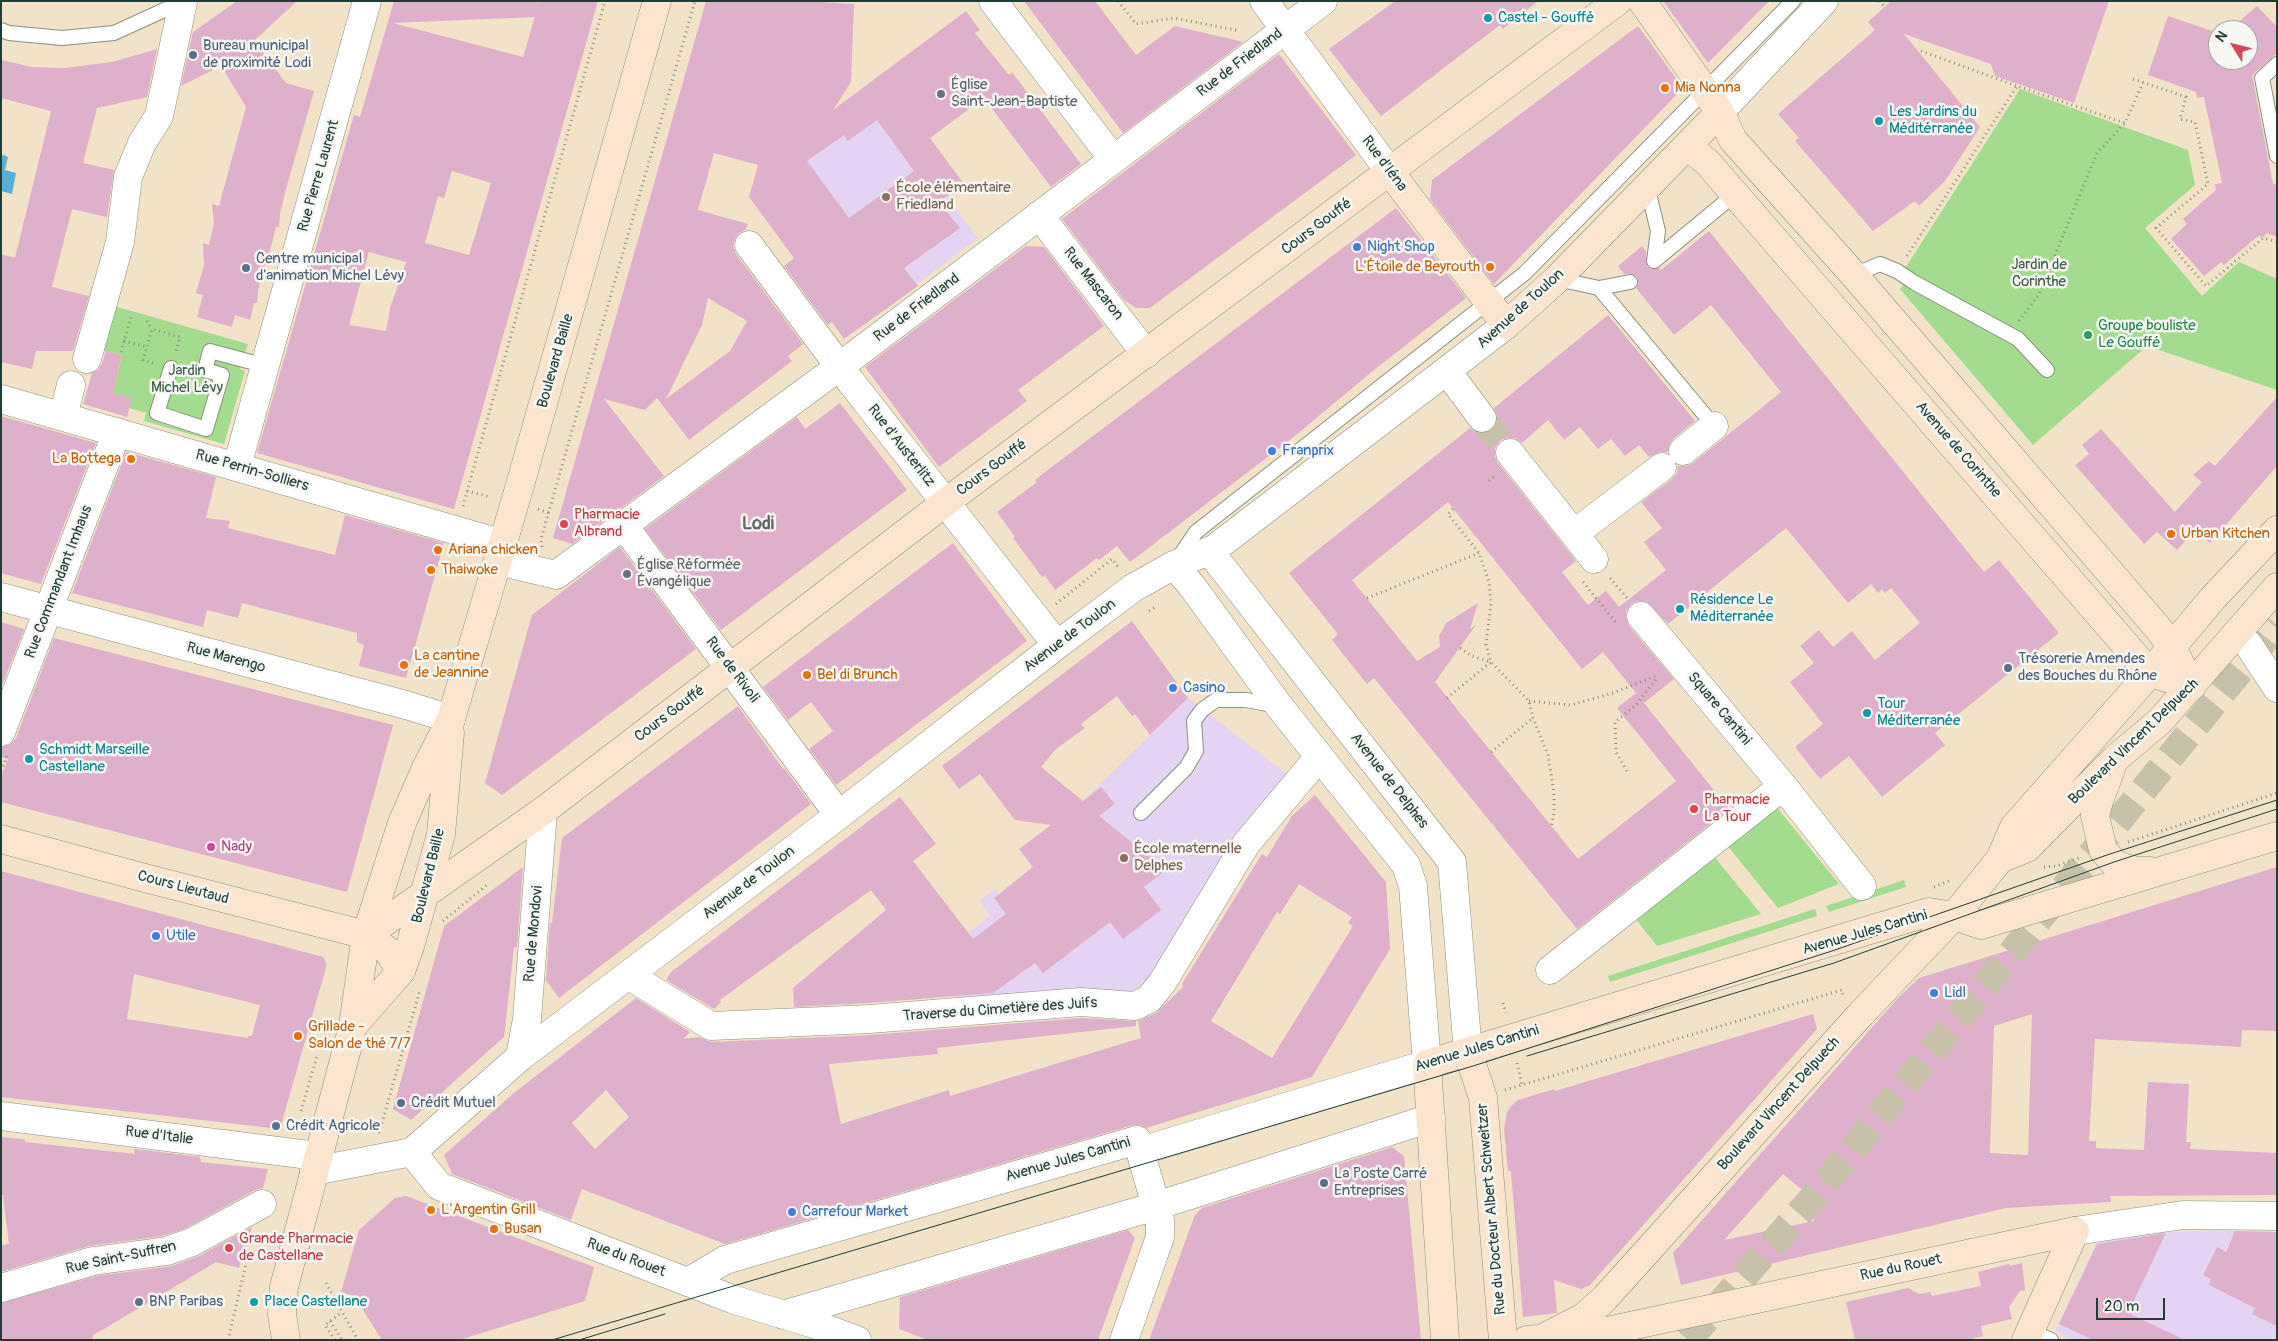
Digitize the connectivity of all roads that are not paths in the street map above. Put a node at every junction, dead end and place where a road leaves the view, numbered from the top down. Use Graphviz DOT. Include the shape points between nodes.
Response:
graph roads {
  1 [pos="367,1"];
  2 [pos="658,1"];
  3 [pos="993,1"];
  4 [pos="1264,1"];
  5 [pos="1323,1"];
  6 [pos="1618,1"];
  7 [pos="1642,1"];
  8 [pos="1793,1"];
  9 [pos="1824,1"];
  10 [pos="183,2"];
  11 [pos="1,30"];
  12 [pos="1278,34"];
  13 [pos="2277,64"];
  14 [pos="1712,101"];
  15 [pos="1687,146"];
  16 [pos="2277,156"];
  17 [pos="1113,159"];
  18 [pos="1390,172"];
  19 [pos="1762,172"];
  20 [pos="1647,186"];
  21 [pos="1735,194"];
  22 [pos="1039,215"];
  23 [pos="749,245"];
  24 [pos="1854,275"];
  25 [pos="1557,279"];
  26 [pos="1630,282"];
  27 [pos="1599,288"];
  28 [pos="1488,303"];
  29 [pos="1506,325"];
  30 [pos="1146,354"];
  31 [pos="87,359"];
  32 [pos="266,366"];
  33 [pos="839,367"];
  34 [pos="171,368"];
  35 [pos="2047,370"];
  36 [pos="1447,371"];
  37 [pos="72,385"];
  38 [pos="1,399"];
  39 [pos="63,417"];
  40 [pos="1482,418"];
  41 [pos="1714,426"];
  42 [pos="117,432"];
  43 [pos="1683,451"];
  44 [pos="1510,453"];
  45 [pos="237,466"];
  46 [pos="1662,467"];
  47 [pos="946,502"];
  48 [pos="624,526"];
  49 [pos="2277,530"];
  50 [pos="1575,534"];
  51 [pos="1214,549"];
  52 [pos="500,552"];
  53 [pos="1594,558"];
  54 [pos="1174,565"];
  55 [pos="2277,588"];
  56 [pos="1,597"];
  57 [pos="47,610"];
  58 [pos="1632,623"];
  59 [pos="2248,644"];
  60 [pos="1056,645"];
  61 [pos="2172,646"];
  62 [pos="731,667"];
  63 [pos="2273,672"];
  64 [pos="2150,673"];
  65 [pos="2192,686"];
  66 [pos="1278,706"];
  67 [pos="451,719"];
  68 [pos="1,732"];
  69 [pos="1319,757"];
  70 [pos="2115,759"];
  71 [pos="1783,786"];
  72 [pos="543,811"];
  73 [pos="1141,813"];
  74 [pos="839,815"];
  75 [pos="2277,836"];
  76 [pos="1,839"];
  77 [pos="2000,859"];
  78 [pos="2157,870"];
  79 [pos="1862,886"];
  80 [pos="426,894"];
  81 [pos="1954,916"];
  82 [pos="366,935"];
  83 [pos="1550,970"];
  84 [pos="628,975"];
  85 [pos="412,976"];
  86 [pos="353,1026"];
  87 [pos="1468,1052"];
  88 [pos="520,1057"];
  89 [pos="1427,1064"];
  90 [pos="1,1116"];
  91 [pos="1431,1118"];
  92 [pos="412,1152"];
  93 [pos="1141,1152"];
  94 [pos="315,1164"];
  95 [pos="262,1204"];
  96 [pos="1156,1206"];
  97 [pos="2277,1216"];
  98 [pos="2075,1231"];
  99 [pos="688,1282"];
  100 [pos="1,1288"];
  101 [pos="783,1315"];
  102 [pos="2036,1337"];
  103 [pos="1537,1338"];
  104 [pos="286,1340"];
  105 [pos="857,1340"];
  106 [pos="1124,1340"];
  107 [pos="1445,1340"];
  108 [pos="1503,1340"];
  1 -- 32 [label="street, Rue Pierre Laurent"];
  2 -- 52 [label="main road, Boulevard Baille"];
  3 -- 17 [label="street"];
  4 -- 12 [label="street, Rue d'Iéna"];
  5 -- 12 [label="street, Rue de Friedland"];
  6 -- 18 [label="main road, Cours Gouffé"];
  7 -- 14 [label="main road"];
  8 -- 14 [label="lane, Avenue de Toulon"];
  9 -- 14 [label="street, Avenue de Toulon"];
  10 -- 11 [label="lane" via="114,33 62,38"];
  10 -- 31 [label="street" via="158,116 128,177 120,242"];
  12 -- 17 [label="street, Rue de Friedland"];
  12 -- 18 [label="street, Rue d'Iéna"];
  13 -- 16 [label="lane" via="2262,78"];
  14 -- 15 [label="main road, Avenue de Toulon"];
  14 -- 19 [label="main road" via="1733,140"];
  14 -- 28 [label="lane, Avenue de Toulon"];
  15 -- 20 [label="main road, Avenue de Toulon"];
  15 -- 21 [label="main road, Avenue de Corinthe" via="1707,162"];
  17 -- 22 [label="street, Rue de Friedland"];
  18 -- 28 [label="main road, Rue d'Iéna"];
  18 -- 30 [label="main road, Cours Gouffé"];
  19 -- 21 [label="main road"];
  19 -- 24 [label="main road"];
  20 -- 21 [label="lane" via="1658,231 1654,261"];
  20 -- 25 [label="main road, Avenue de Toulon"];
  21 -- 64 [label="main road, Avenue de Corinthe"];
  22 -- 30 [label="street, Rue Mascaron"];
  22 -- 33 [label="street, Rue de Friedland"];
  23 -- 33 [label="street, Rue d'Austerlitz"];
  24 -- 35 [label="lane" via="1880,264 1897,271 2018,339"];
  24 -- 61 [label="main road"];
  25 -- 27 [label="lane"];
  25 -- 29 [label="main road, Avenue de Toulon"];
  26 -- 27 [label="lane"];
  27 -- 41 [label="lane"];
  28 -- 29 [label="main road, Rue d'Iéna"];
  28 -- 54 [label="lane, Avenue de Toulon" via="1196,532"];
  29 -- 36 [label="street, Avenue de Toulon"];
  30 -- 47 [label="main road, Cours Gouffé"];
  32 -- 34 [label="lane" via="210,351 205,370 222,375 206,429 157,413"];
  32 -- 45 [label="street, Rue Pierre Laurent"];
  33 -- 47 [label="street, Rue d'Austerlitz"];
  33 -- 48 [label="street, Rue de Friedland"];
  36 -- 40 [label="street"];
  36 -- 51 [label="street, Avenue de Toulon"];
  37 -- 39 [label="street"];
  38 -- 39 [label="street, Rue Perrin-Solliers"];
  39 -- 42 [label="street, Rue Perrin-Solliers"];
  41 -- 43 [label="street"];
  42 -- 45 [label="street, Rue Perrin-Solliers"];
  42 -- 57 [label="street, Rue Commandant Imhaus"];
  44 -- 50 [label="street"];
  45 -- 52 [label="street, Rue Perrin-Solliers"];
  46 -- 50 [label="street"];
  47 -- 60 [label="street, Rue d'Austerlitz"];
  47 -- 62 [label="main road, Cours Gouffé"];
  48 -- 52 [label="street, Rue de Friedland" via="556,575"];
  48 -- 62 [label="street, Rue de Rivoli"];
  49 -- 61 [label="main road, Boulevard Vincent Delpuech"];
  50 -- 53 [label="street"];
  51 -- 54 [label="street, Avenue de Toulon"];
  51 -- 87 [label="street, Avenue de Delphes" via="1217,561 1452,862"];
  52 -- 67 [label="main road, Boulevard Baille"];
  54 -- 60 [label="street, Avenue de Toulon" via="1133,588"];
  54 -- 66 [label="street"];
  55 -- 65 [label="main road, Boulevard Vincent Delpuech"];
  56 -- 57 [label="street, Rue Marengo"];
  57 -- 67 [label="street, Rue Marengo"];
  57 -- 68 [label="street, Rue Commandant Imhaus"];
  58 -- 71 [label="street, Square Cantini"];
  59 -- 63 [label="street"];
  60 -- 74 [label="street, Avenue de Toulon"];
  61 -- 64 [label="main road, Boulevard Vincent Delpuech"];
  61 -- 65 [label="main road"];
  62 -- 72 [label="main road, Cours Gouffé"];
  62 -- 74 [label="street, Rue de Rivoli"];
  64 -- 65 [label="main road"];
  64 -- 77 [label="main road, Boulevard Vincent Delpuech" via="2014,827"];
  65 -- 70 [label="main road, Boulevard Vincent Delpuech" via="2160,721"];
  66 -- 69 [label="street"];
  66 -- 73 [label="lane" via="1246,700 1216,700 1202,710 1194,720 1196,751 1186,768"];
  67 -- 80 [label="main road, Boulevard Baille" via="441,834"];
  67 -- 82 [label="main road, Boulevard Baille" via="402,823"];
  69 -- 84 [label="street, Traverse du Cimetière des Juifs" via="1246,844 1162,984 1149,999 1135,1006 1081,1002 870,1019 711,1026"];
  69 -- 89 [label="street" via="1406,865 1413,886"];
  70 -- 77 [label="main road, Boulevard Vincent Delpuech" via="2027,848"];
  70 -- 78 [label="main road" via="2095,816 2102,850 2116,865 2136,871"];
  71 -- 79 [label="street, Square Cantini"];
  71 -- 83 [label="street"];
  72 -- 80 [label="main road, Cours Gouffé"];
  72 -- 88 [label="street, Rue de Mondovi" via="527,1019"];
  74 -- 84 [label="street, Avenue de Toulon"];
  75 -- 78 [label="main road, Avenue Jules Cantini"];
  76 -- 82 [label="main road, Cours Lieutaud"];
  77 -- 81 [label="main road, Boulevard Vincent Delpuech"];
  78 -- 81 [label="main road, Avenue Jules Cantini" via="1981,925"];
  80 -- 82 [label="main road, Cours Gouffé"];
  80 -- 85 [label="main road, Boulevard Baille"];
  81 -- 87 [label="main road, Avenue Jules Cantini" via="1929,912"];
  81 -- 103 [label="main road, Boulevard Vincent Delpuech" via="1605,1298 1584,1316"];
  82 -- 85 [label="main road" via="388,951"];
  82 -- 86 [label="main road, Boulevard Baille"];
  84 -- 88 [label="street, Avenue de Toulon"];
  85 -- 86 [label="main road, Boulevard Baille"];
  86 -- 94 [label="main road, Boulevard Baille"];
  87 -- 89 [label="main road, Avenue Jules Cantini"];
  87 -- 108 [label="main road, Rue du Docteur Albert Schweitzer" via="1484,1098"];
  88 -- 92 [label="street, Avenue de Toulon"];
  89 -- 91 [label="main road"];
  89 -- 93 [label="street, Avenue Jules Cantini"];
  90 -- 94 [label="street, Rue d'Italie"];
  91 -- 96 [label="street"];
  91 -- 107 [label="main road"];
  92 -- 94 [label="street"];
  92 -- 99 [label="street, Rue du Rouet" via="439,1186"];
  93 -- 96 [label="street"];
  93 -- 99 [label="street, Avenue Jules Cantini" via="1137,1140 725,1260"];
  94 -- 104 [label="main road, Boulevard Baille" via="286,1275 282,1314"];
  95 -- 100 [label="street, Rue Saint-Suffren" via="192,1242 167,1251 93,1261"];
  96 -- 101 [label="street"];
  96 -- 106 [label="street" via="1160,1237"];
  97 -- 98 [label="street, Rue du Rouet" via="2183,1215"];
  98 -- 102 [label="main road"];
  98 -- 103 [label="main road, Rue du Rouet" via="1593,1334"];
  99 -- 101 [label="street, Rue du Rouet"];
  101 -- 105 [label="street, Rue du Rouet"];
}
